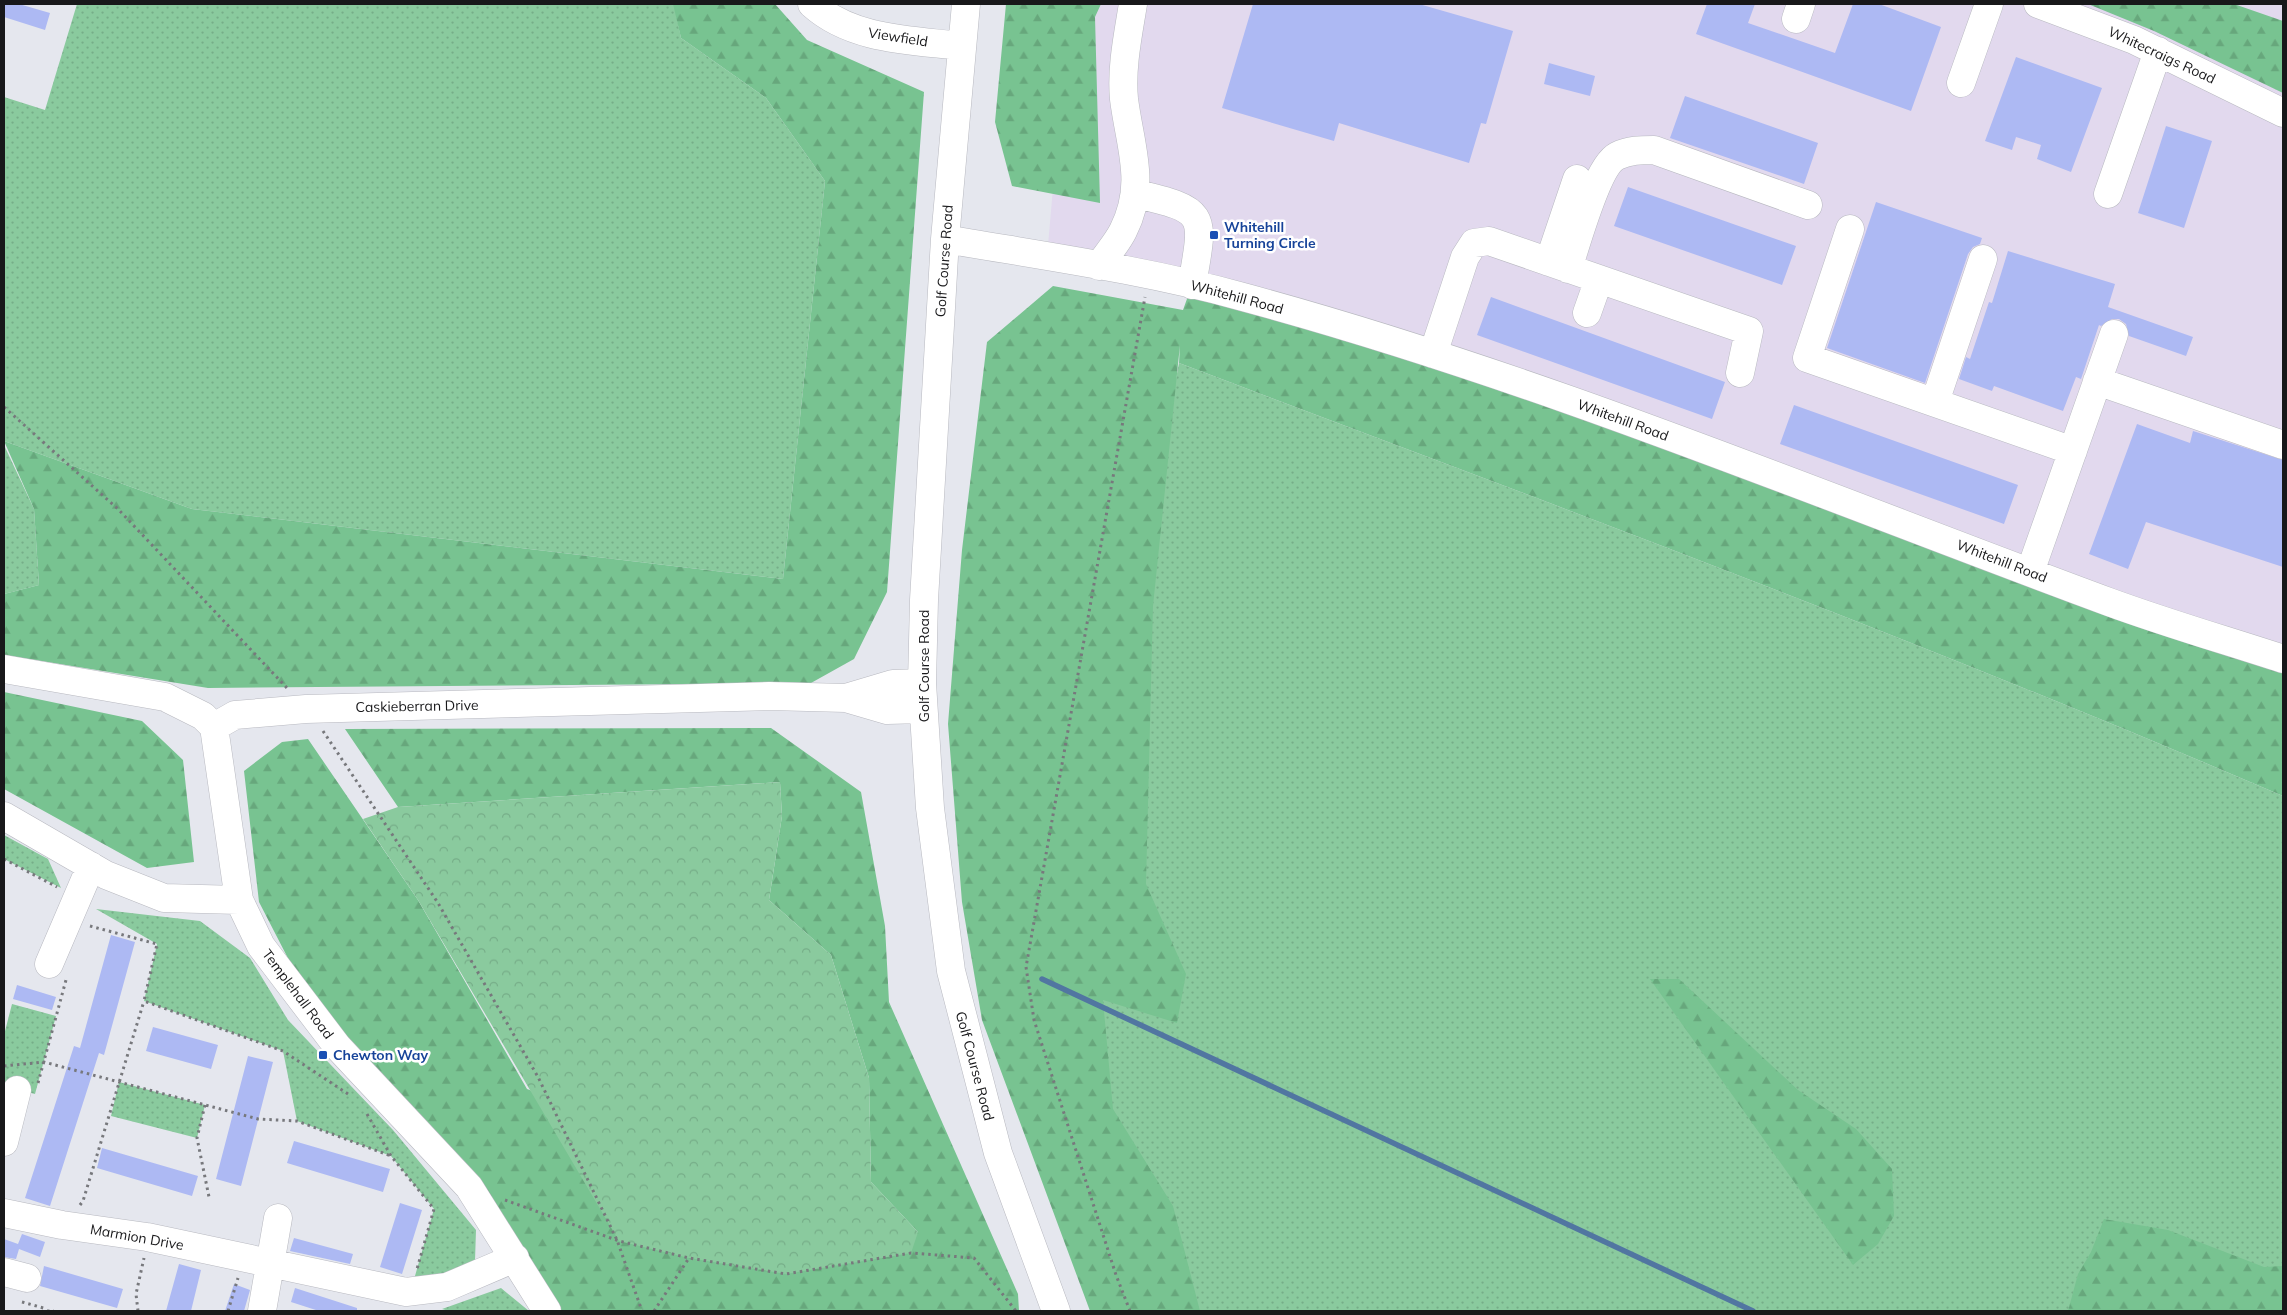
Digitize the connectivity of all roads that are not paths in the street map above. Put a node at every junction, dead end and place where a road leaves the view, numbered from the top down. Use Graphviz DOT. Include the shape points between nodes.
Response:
graph roads {
  1 [pos="812,4"];
  2 [pos="966,4"];
  3 [pos="1133,4"];
  4 [pos="1989,4"];
  5 [pos="2038,4"];
  6 [pos="961,46"];
  7 [pos="2158,51"];
  8 [pos="1961,83"];
  9 [pos="2283,113"];
  10 [pos="1577,180"];
  11 [pos="1136,194"];
  12 [pos="2108,194"];
  13 [pos="1808,205"];
  14 [pos="1850,229"];
  15 [pos="945,239"];
  16 [pos="1982,259"];
  17 [pos="1558,265"];
  18 [pos="1099,266"];
  19 [pos="1600,279"];
  20 [pos="1192,285"];
  21 [pos="1587,313"];
  22 [pos="2114,334"];
  23 [pos="1432,354"];
  24 [pos="1740,373"];
  25 [pos="2097,381"];
  26 [pos="1935,402"];
  27 [pos="2283,445"];
  28 [pos="2073,451"];
  29 [pos="2030,572"];
  30 [pos="2283,659"];
  31 [pos="4,669"];
  32 [pos="923,696"];
  33 [pos="214,727"];
  34 [pos="4,816"];
  35 [pos="91,866"];
  36 [pos="239,900"];
  37 [pos="58,972"];
  38 [pos="17,1090"];
  39 [pos="4,1142"];
  40 [pos="4,1213"];
  41 [pos="278,1218"];
  42 [pos="515,1258"];
  43 [pos="270,1262"];
  44 [pos="269,1310"];
  45 [pos="547,1311"];
  46 [pos="1056,1311"];
  1 -- 6 [label="street, Viewfield" via="838,23 859,30"];
  2 -- 6 [label="street, Golf Course Road"];
  3 -- 11 [label="street" via="1125,50 1124,98 1135,158"];
  4 -- 8 [label="street"];
  5 -- 7 [label="street, Whitecraigs Road" via="2109,29"];
  6 -- 15 [label="street, Golf Course Road"];
  7 -- 9 [label="street, Whitecraigs Road"];
  7 -- 12 [label="street"];
  10 -- 17 [label="street"];
  11 -- 18 [label="street" via="1122,232"];
  11 -- 20 [label="street" via="1175,202 1195,217 1200,227 1200,241"];
  13 -- 17 [label="street" via="1654,150 1636,150 1615,156 1601,173"];
  14 -- 26 [label="street" via="1807,358"];
  15 -- 18 [label="street, Whitehill Road"];
  15 -- 32 [label="street, Golf Course Road" via="924,600"];
  16 -- 26 [label="street"];
  17 -- 19 [label="street"];
  17 -- 23 [label="street" via="1489,241 1474,243 1465,257"];
  18 -- 20 [label="street, Whitehill Road"];
  19 -- 21 [label="street"];
  19 -- 24 [label="street" via="1750,331"];
  20 -- 23 [label="street, Whitehill Road" via="1242,296"];
  22 -- 25 [label="street"];
  23 -- 29 [label="street, Whitehill Road" via="1706,450"];
  25 -- 27 [label="street"];
  25 -- 28 [label="street"];
  26 -- 28 [label="street"];
  28 -- 29 [label="street"];
  29 -- 30 [label="street, Whitehill Road" via="2112,603"];
  31 -- 33 [label="street" via="164,697 203,716"];
  32 -- 33 [label="street, Caskieberran Drive" via="893,684 846,698 768,696 306,709 235,715"];
  32 -- 46 [label="street, Golf Course Road" via="930,808 951,971 998,1153"];
  33 -- 36 [label="street, Templehall Road"];
  34 -- 35 [label="street"];
  35 -- 36 [label="street" via="164,898"];
  35 -- 37 [label="street" via="68,920"];
  36 -- 42 [label="street, Templehall Road" via="261,946 338,1046 469,1187"];
  38 -- 39 [label="street"];
  40 -- 43 [label="street, Marmion Drive"];
  41 -- 43 [label="street"];
  42 -- 43 [label="street, Marmion Drive" via="447,1287 406,1292"];
  42 -- 45 [label="street, Templehall Road"];
  43 -- 44 [label="street"];
}
